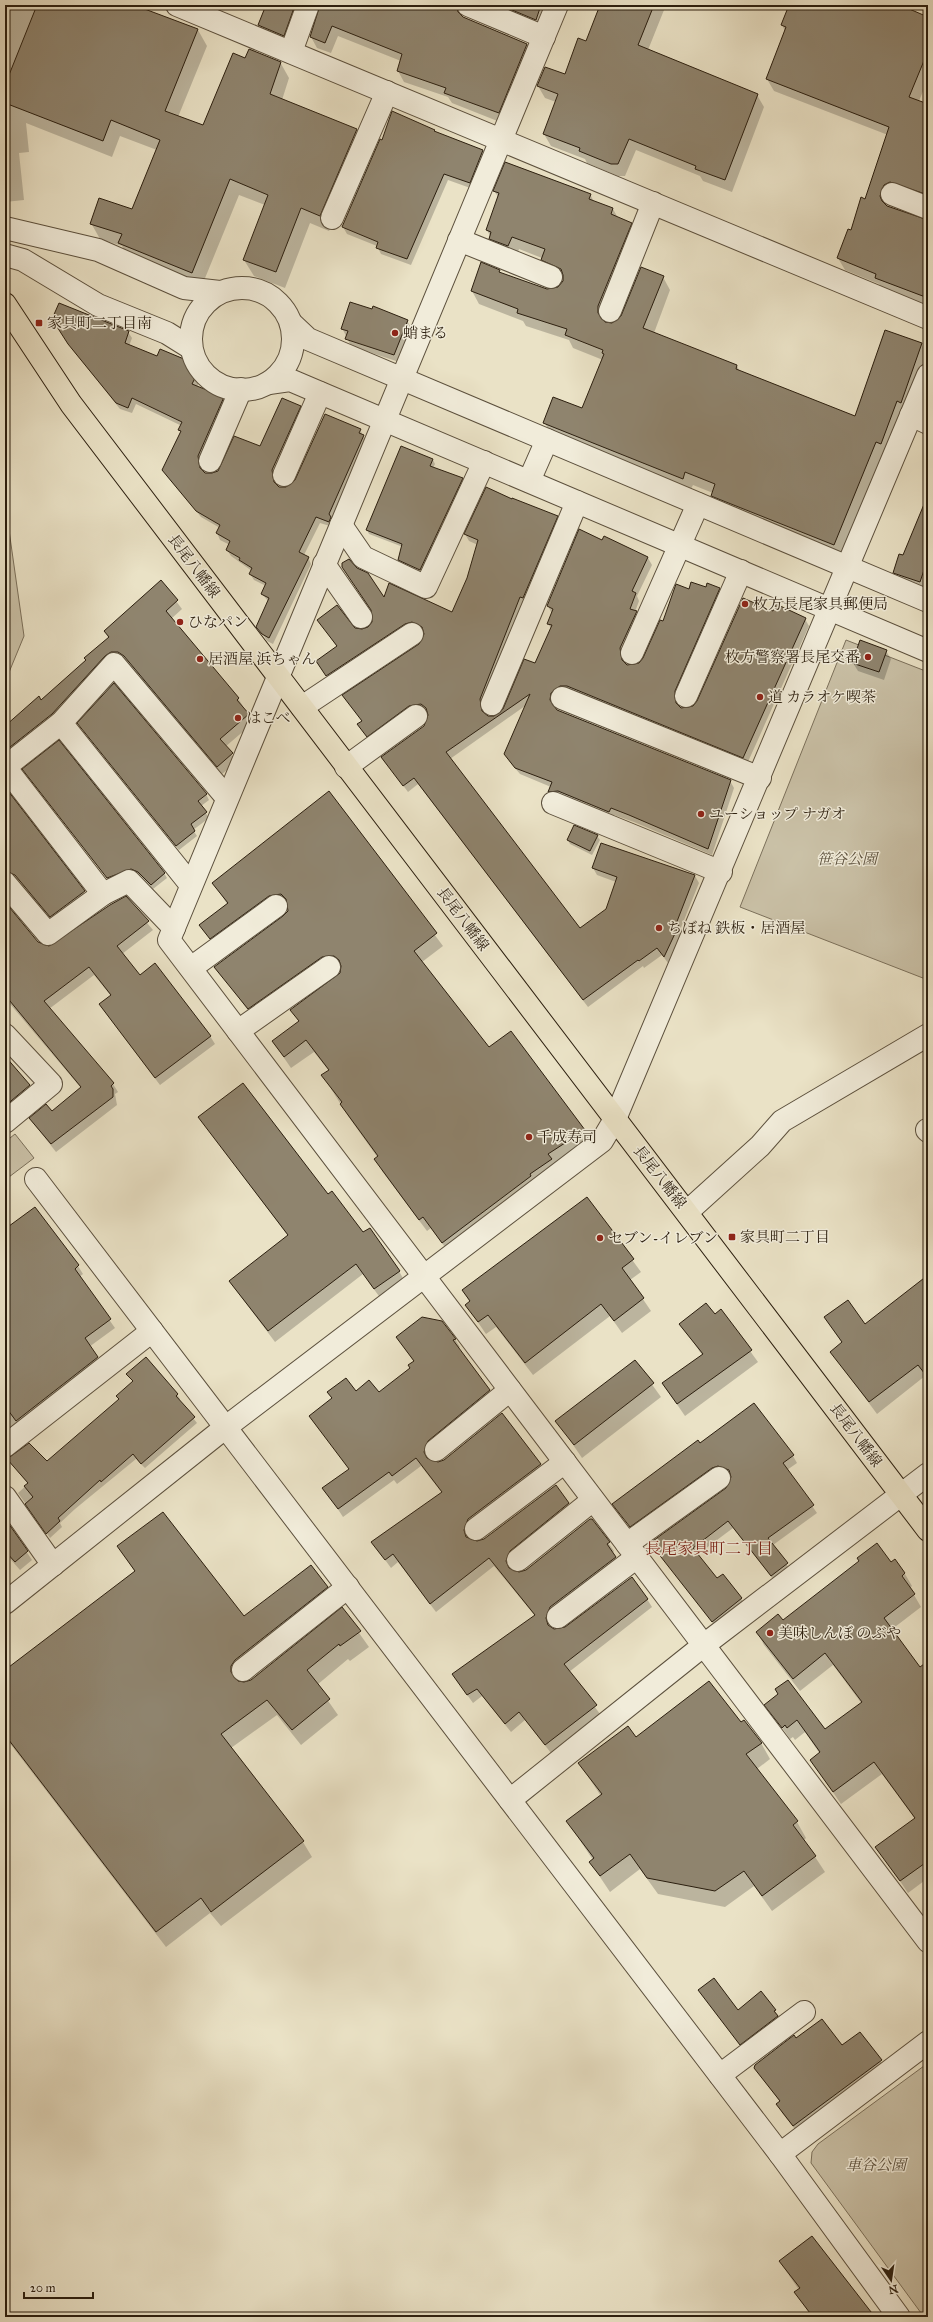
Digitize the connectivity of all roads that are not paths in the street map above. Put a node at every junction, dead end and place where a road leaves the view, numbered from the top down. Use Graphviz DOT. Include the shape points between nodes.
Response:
graph roads {
  1 [pos="177,5"];
  2 [pos="308,5"];
  3 [pos="468,5"];
  4 [pos="557,5"];
  5 [pos="544,37"];
  6 [pos="291,52"];
  7 [pos="387,92"];
  8 [pos="501,140"];
  9 [pos="892,194"];
  10 [pos="653,203"];
  11 [pos="928,208"];
  12 [pos="332,218"];
  13 [pos="5,228"];
  14 [pos="459,240"];
  15 [pos="5,255"];
  16 [pos="551,277"];
  17 [pos="220,292"];
  18 [pos="5,304"];
  19 [pos="610,311"];
  20 [pos="928,318"];
  21 [pos="291,324"];
  22 [pos="191,348"];
  23 [pos="928,375"];
  24 [pos="402,378"];
  25 [pos="269,383"];
  26 [pos="241,389"];
  27 [pos="320,393"];
  28 [pos="920,419"];
  29 [pos="384,420"];
  30 [pos="547,440"];
  31 [pos="210,462"];
  32 [pos="484,462"];
  33 [pos="284,475"];
  34 [pos="529,481"];
  35 [pos="578,502"];
  36 [pos="698,504"];
  37 [pos="340,525"];
  38 [pos="679,545"];
  39 [pos="324,564"];
  40 [pos="848,567"];
  41 [pos="741,571"];
  42 [pos="928,601"];
  43 [pos="830,609"];
  44 [pos="361,617"];
  45 [pos="412,634"];
  46 [pos="928,651"];
  47 [pos="632,653"];
  48 [pos="278,676"];
  49 [pos="686,696"];
  50 [pos="562,698"];
  51 [pos="492,704"];
  52 [pos="302,708"];
  53 [pos="416,716"];
  54 [pos="61,722"];
  55 [pos="5,767"];
  56 [pos="346,767"];
  57 [pos="760,778"];
  58 [pos="227,798"];
  59 [pos="553,803"];
  60 [pos="721,872"];
  61 [pos="5,883"];
  62 [pos="192,885"];
  63 [pos="104,894"];
  64 [pos="276,906"];
  65 [pos="171,934"];
  66 [pos="329,967"];
  67 [pos="191,968"];
  68 [pos="238,1031"];
  69 [pos="5,1035"];
  70 [pos="928,1035"];
  71 [pos="615,1119"];
  72 [pos="5,1122"];
  73 [pos="36,1179"];
  74 [pos="687,1212"];
  75 [pos="424,1278"];
  76 [pos="152,1330"];
  77 [pos="510,1390"];
  78 [pos="226,1427"];
  79 [pos="5,1446"];
  80 [pos="436,1450"];
  81 [pos="565,1462"];
  82 [pos="928,1474"];
  83 [pos="719,1478"];
  84 [pos="901,1494"];
  85 [pos="5,1497"];
  86 [pos="593,1500"];
  87 [pos="476,1529"];
  88 [pos="928,1530"];
  89 [pos="632,1551"];
  90 [pos="518,1560"];
  91 [pos="53,1565"];
  92 [pos="348,1587"];
  93 [pos="5,1603"];
  94 [pos="558,1617"];
  95 [pos="704,1645"];
  96 [pos="243,1670"];
  97 [pos="510,1800"];
  98 [pos="928,1941"];
  99 [pos="804,2012"];
  100 [pos="928,2042"];
  101 [pos="720,2075"];
  102 [pos="780,2154"];
  103 [pos="899,2317"];
  1 -- 6 [label="street"];
  2 -- 6 [label="street"];
  3 -- 5 [label="street"];
  4 -- 5 [label="street"];
  5 -- 8 [label="street"];
  6 -- 7 [label="street"];
  7 -- 8 [label="street"];
  7 -- 12 [label="street"];
  8 -- 10 [label="street"];
  8 -- 14 [label="street"];
  9 -- 11 [label="street"];
  10 -- 19 [label="street"];
  10 -- 20 [label="street"];
  13 -- 17 [label="street" via="98,250 184,288"];
  14 -- 16 [label="street"];
  14 -- 24 [label="street"];
  15 -- 22 [label="street" via="23,260 98,305 167,333"];
  17 -- 21 [label="street" via="237,287 255,288 271,296 284,308"];
  17 -- 22 [label="street" via="206,302 196,316 191,332"];
  18 -- 48 [label="main road, 長尾八幡線" via="71,404"];
  21 -- 24 [label="street" via="308,339"];
  21 -- 25 [label="street" via="294,341 290,358 282,372"];
  22 -- 26 [label="street" via="197,364 207,377 221,386"];
  23 -- 28 [label="street"];
  24 -- 29 [label="street"];
  24 -- 30 [label="street"];
  25 -- 26 [label="street" via="254,389"];
  25 -- 27 [label="street" via="290,380"];
  26 -- 31 [label="street"];
  27 -- 29 [label="street"];
  27 -- 33 [label="street"];
  28 -- 40 [label="street"];
  29 -- 32 [label="street"];
  29 -- 37 [label="street"];
  30 -- 34 [label="street"];
  30 -- 36 [label="street"];
  32 -- 34 [label="street"];
  32 -- 37 [label="street" via="426,586 363,557"];
  34 -- 35 [label="street"];
  35 -- 38 [label="street"];
  35 -- 51 [label="street"];
  36 -- 38 [label="street"];
  36 -- 40 [label="street"];
  37 -- 39 [label="street"];
  38 -- 41 [label="street"];
  38 -- 47 [label="street"];
  39 -- 44 [label="street"];
  39 -- 48 [label="street"];
  40 -- 42 [label="street"];
  40 -- 43 [label="street"];
  41 -- 43 [label="street"];
  41 -- 49 [label="street"];
  43 -- 46 [label="street"];
  43 -- 57 [label="street"];
  45 -- 52 [label="street"];
  48 -- 52 [label="main road, 長尾八幡線"];
  48 -- 58 [label="street"];
  50 -- 57 [label="street"];
  52 -- 56 [label="main road, 長尾八幡線"];
  53 -- 56 [label="street"];
  54 -- 55 [label="street"];
  54 -- 58 [label="street" via="114,664"];
  54 -- 62 [label="street"];
  55 -- 63 [label="street"];
  56 -- 71 [label="main road, 長尾八幡線"];
  57 -- 60 [label="street"];
  58 -- 62 [label="street"];
  59 -- 60 [label="street"];
  60 -- 71 [label="street"];
  61 -- 63 [label="street" via="48,934"];
  62 -- 65 [label="street"];
  63 -- 65 [label="street" via="129,882"];
  64 -- 67 [label="street"];
  65 -- 67 [label="street"];
  66 -- 68 [label="street"];
  67 -- 68 [label="street"];
  68 -- 75 [label="street"];
  69 -- 72 [label="street" via="51,1084"];
  70 -- 74 [label="street" via="782,1121 760,1146"];
  71 -- 74 [label="main road, 長尾八幡線"];
  71 -- 75 [label="street" via="602,1141"];
  73 -- 76 [label="street"];
  74 -- 84 [label="main road, 長尾八幡線"];
  75 -- 77 [label="street"];
  75 -- 78 [label="street"];
  76 -- 78 [label="street"];
  76 -- 79 [label="street"];
  77 -- 80 [label="street"];
  77 -- 81 [label="street"];
  78 -- 91 [label="street"];
  78 -- 92 [label="street"];
  81 -- 86 [label="street"];
  81 -- 87 [label="street"];
  82 -- 84 [label="street"];
  83 -- 89 [label="street"];
  84 -- 88 [label="main road, 長尾八幡線"];
  84 -- 95 [label="street"];
  85 -- 91 [label="street"];
  86 -- 89 [label="street"];
  86 -- 90 [label="street"];
  89 -- 94 [label="street"];
  89 -- 95 [label="street"];
  91 -- 93 [label="street"];
  92 -- 96 [label="street"];
  92 -- 97 [label="street"];
  95 -- 97 [label="street"];
  95 -- 98 [label="street"];
  97 -- 101 [label="street"];
  99 -- 101 [label="street"];
  100 -- 102 [label="street"];
  101 -- 102 [label="street"];
  102 -- 103 [label="street"];
}
